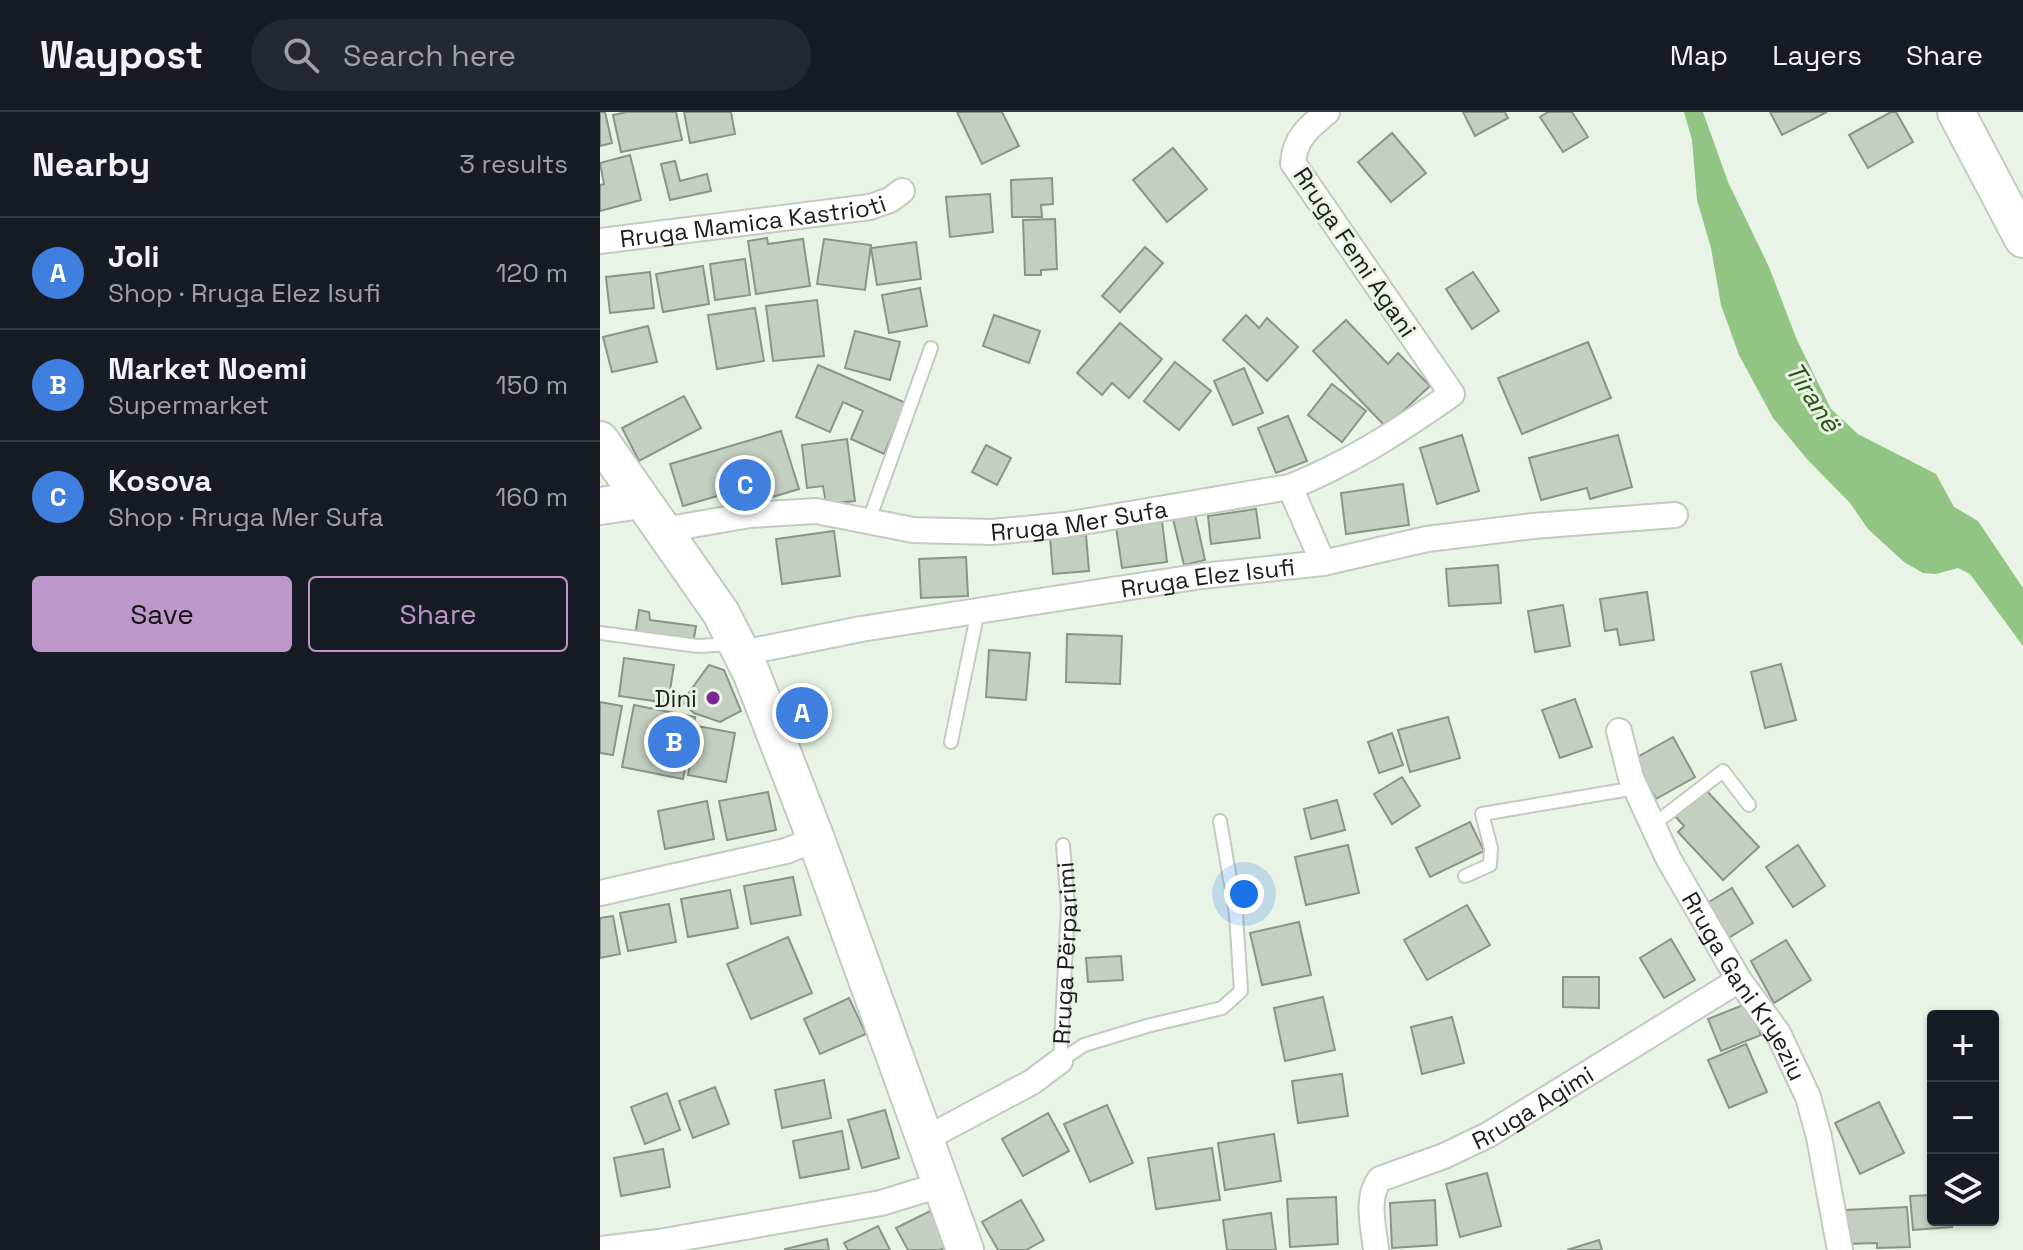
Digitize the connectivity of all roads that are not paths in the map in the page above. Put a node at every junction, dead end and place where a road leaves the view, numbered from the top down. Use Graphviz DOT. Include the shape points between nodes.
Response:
graph roads {
  1 [pos="1327,112"];
  2 [pos="1956,112"];
  3 [pos="902,191"];
  4 [pos="2023,239"];
  5 [pos="600,241"];
  6 [pos="931,348"];
  7 [pos="1452,394"];
  8 [pos="600,440"];
  9 [pos="1290,487"];
  10 [pos="641,500"];
  11 [pos="600,506"];
  12 [pos="1675,515"];
  13 [pos="869,520"];
  14 [pos="663,530"];
  15 [pos="1323,563"];
  16 [pos="978,611"];
  17 [pos="600,633"];
  18 [pos="740,649"];
  19 [pos="1619,731"];
  20 [pos="951,742"];
  21 [pos="1636,788"];
  22 [pos="1749,805"];
  23 [pos="1220,821"];
  24 [pos="1653,825"];
  25 [pos="816,839"];
  26 [pos="1063,845"];
  27 [pos="1465,876"];
  28 [pos="600,893"];
  29 [pos="1739,980"];
  30 [pos="1060,1061"];
  31 [pos="927,1138"];
  32 [pos="943,1184"];
  33 [pos="600,1249"];
  34 [pos="965,1250"];
  35 [pos="1376,1250"];
  36 [pos="1840,1250"];
  1 -- 7 [label="street, Rruga Femi Agani" via="1303,132 1294,146 1293,163"];
  2 -- 4 [label="main road"];
  3 -- 5 [label="street, Rruga Mamica Kastrioti" via="870,207"];
  6 -- 13 [label="lane"];
  7 -- 9 [label="street, Rruga Mer Sufa" via="1394,433"];
  8 -- 10 [label="main road"];
  9 -- 13 [label="street, Rruga Mer Sufa" via="992,532 913,530"];
  9 -- 15 [label="street"];
  10 -- 11 [label="main road"];
  10 -- 14 [label="main road"];
  12 -- 15 [label="street, Rruga Elez Isufi" via="1427,539"];
  13 -- 14 [label="street, Rruga Mer Sufa" via="816,511 750,515"];
  14 -- 18 [label="main road"];
  15 -- 16 [label="street, Rruga Elez Isufi"];
  16 -- 18 [label="street, Rruga Elez Isufi"];
  16 -- 20 [label="lane"];
  17 -- 18 [label="lane"];
  18 -- 25 [label="main road"];
  19 -- 21 [label="street, Rruga Gani Kryeziu"];
  21 -- 24 [label="street, Rruga Gani Kryeziu"];
  21 -- 27 [label="lane" via="1482,814 1490,865"];
  22 -- 24 [label="lane" via="1723,771"];
  23 -- 30 [label="lane, Rruga Përparimi" via="1236,914 1241,991 1222,1008 1084,1045"];
  24 -- 29 [label="street, Rruga Gani Kryeziu"];
  25 -- 28 [label="street" via="786,851"];
  25 -- 31 [label="main road"];
  26 -- 30 [label="lane, Rruga Përparimi" via="1068,907"];
  29 -- 35 [label="street, Rruga Agimi" via="1488,1135 1380,1179 1372,1196"];
  29 -- 36 [label="street, Rruga Gani Kryeziu" via="1778,1033 1808,1097"];
  30 -- 31 [label="street, Rruga Përparimi" via="1032,1082"];
  31 -- 32 [label="main road"];
  32 -- 33 [label="street" via="881,1203"];
  32 -- 34 [label="main road"];
}
